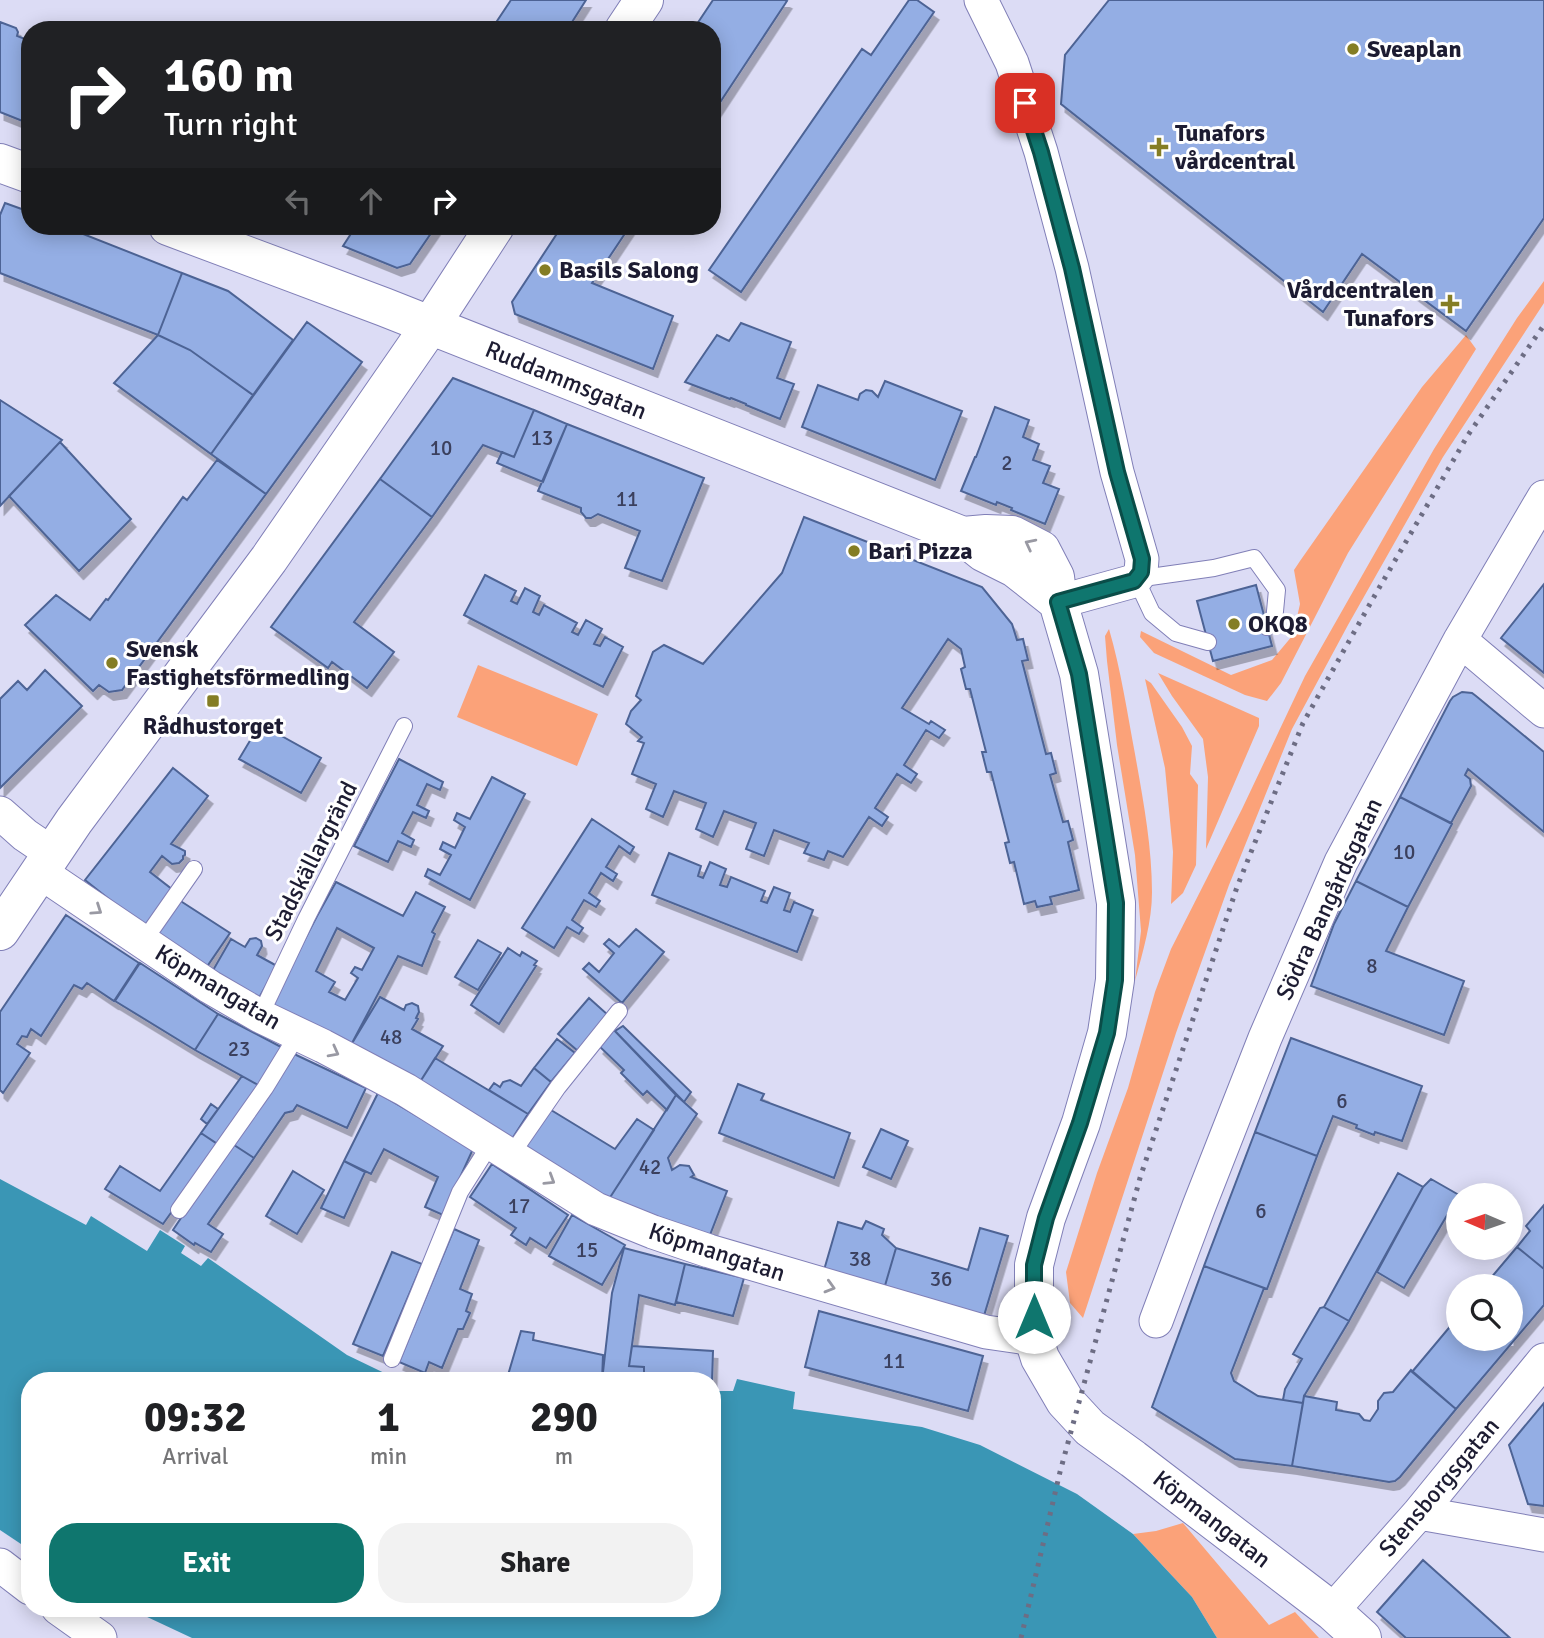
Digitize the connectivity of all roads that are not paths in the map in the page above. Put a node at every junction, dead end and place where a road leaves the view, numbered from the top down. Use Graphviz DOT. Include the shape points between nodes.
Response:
graph roads {
  1 [pos="644,0"];
  2 [pos="981,0"];
  3 [pos="630,21"];
  4 [pos="0,163"];
  5 [pos="21,171"];
  6 [pos="191,235"];
  7 [pos="489,235"];
  8 [pos="430,326"];
  9 [pos="1544,497"];
  10 [pos="1058,602"];
  11 [pos="1267,627"];
  12 [pos="1460,640"];
  13 [pos="1208,642"];
  14 [pos="1544,711"];
  15 [pos="404,726"];
  16 [pos="0,813"];
  17 [pos="47,863"];
  18 [pos="194,869"];
  19 [pos="0,931"];
  20 [pos="143,942"];
  21 [pos="619,1011"];
  22 [pos="260,1016"];
  23 [pos="298,1034"];
  24 [pos="501,1149"];
  25 [pos="180,1210"];
  26 [pos="1156,1321"];
  27 [pos="1034,1339"];
  28 [pos="392,1359"];
  29 [pos="1544,1360"];
  30 [pos="1419,1513"];
  31 [pos="1544,1535"];
  32 [pos="0,1566"];
  33 [pos="21,1581"];
  34 [pos="1332,1611"];
  35 [pos="71,1617"];
  36 [pos="100,1638"];
  37 [pos="1362,1638"];
  1 -- 3 [label="street"];
  2 -- 10 [label="street" via="1012,63 1041,152 1142,559 1141,572 1134,581"];
  4 -- 5 [label="street"];
  6 -- 8 [label="street, Ruddammsgatan"];
  7 -- 8 [label="street"];
  8 -- 10 [label="street, Ruddammsgatan" via="963,536"];
  8 -- 17 [label="street" via="270,559"];
  9 -- 12 [label="street, Södra Bangårdsgatan"];
  10 -- 27 [label="street" via="1079,674 1116,903 1115,980 1107,1033 1034,1265"];
  11 -- 13 [label="lane" via="1274,622 1277,590 1254,558 1136,579 1152,613 1176,633"];
  12 -- 14 [label="street"];
  12 -- 26 [label="street, Södra Bangårdsgatan" via="1341,862 1265,1038"];
  15 -- 22 [label="lane, Stadskällargränd"];
  16 -- 17 [label="street, Köpmangatan"];
  17 -- 19 [label="street"];
  17 -- 20 [label="street, Köpmangatan, one-way"];
  18 -- 20 [label="lane"];
  20 -- 22 [label="street, Köpmangatan"];
  21 -- 24 [label="lane"];
  22 -- 23 [label="street, Köpmangatan"];
  23 -- 24 [label="street, Köpmangatan, one-way" via="406,1090"];
  23 -- 25 [label="lane"];
  24 -- 27 [label="street, Köpmangatan, one-way" via="596,1209 653,1232 986,1332"];
  24 -- 28 [label="lane" via="460,1192"];
  27 -- 34 [label="street, Köpmangatan" via="1057,1389 1090,1428"];
  29 -- 30 [label="street, Stensborgsgatan"];
  30 -- 31 [label="street"];
  30 -- 34 [label="street, Stensborgsgatan"];
  32 -- 33 [label="street"];
  34 -- 37 [label="street, Köpmangatan"];
  35 -- 36 [label="street"];
}
